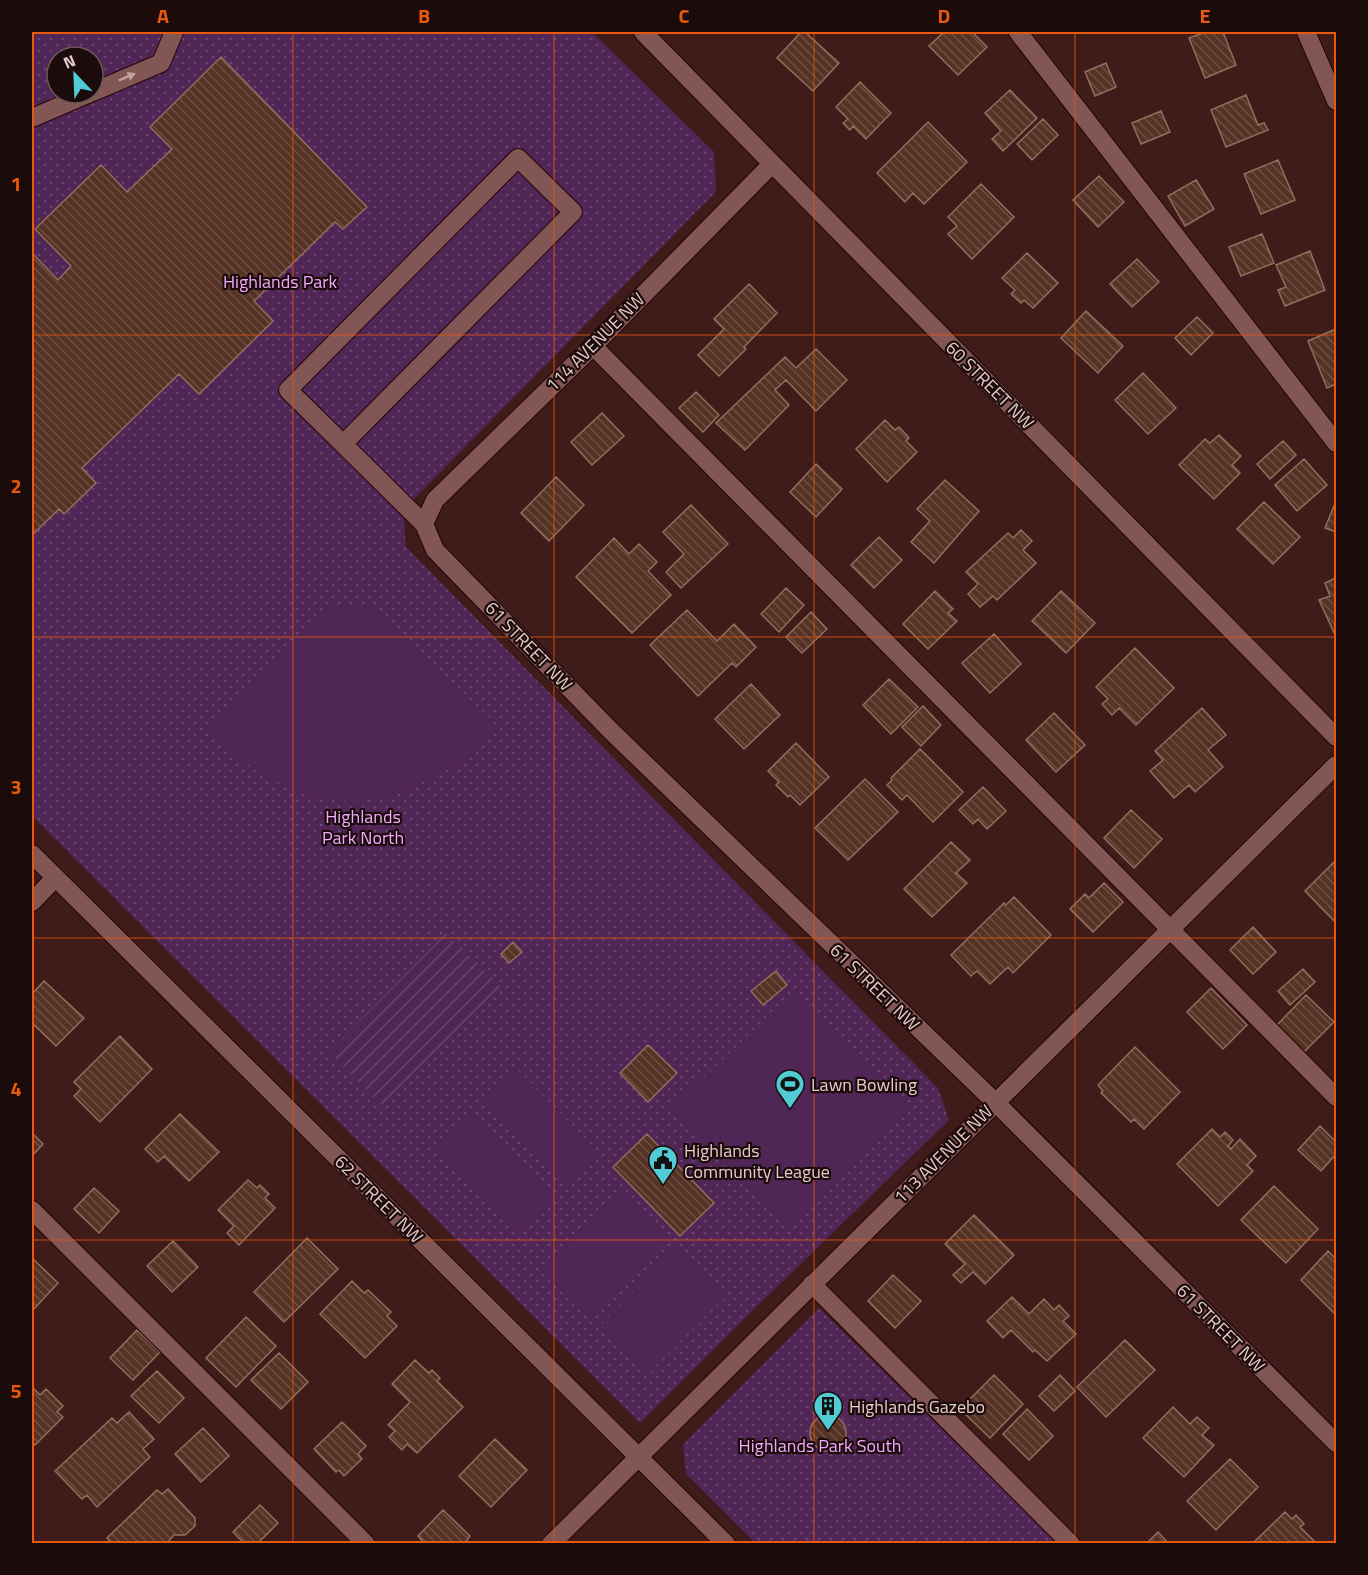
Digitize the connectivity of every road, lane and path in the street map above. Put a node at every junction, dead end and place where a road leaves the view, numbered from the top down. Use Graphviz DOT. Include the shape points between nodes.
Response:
graph roads {
  1 [pos="174,32"];
  2 [pos="643,32"];
  3 [pos="1018,32"];
  4 [pos="1306,32"];
  5 [pos="105,87"];
  6 [pos="1336,102"];
  7 [pos="62,105"];
  8 [pos="32,118"];
  9 [pos="772,164"];
  10 [pos="593,346"];
  11 [pos="1336,443"];
  12 [pos="343,444"];
  13 [pos="424,524"];
  14 [pos="1336,737"];
  15 [pos="1336,765"];
  16 [pos="32,854"];
  17 [pos="55,878"];
  18 [pos="32,902"];
  19 [pos="1169,930"];
  20 [pos="1336,1097"];
  21 [pos="995,1102"];
  22 [pos="32,1210"];
  23 [pos="812,1284"];
  24 [pos="1336,1443"];
  25 [pos="639,1457"];
  26 [pos="366,1544"];
  27 [pos="551,1544"];
  28 [pos="726,1544"];
  29 [pos="1071,1544"];
  5 -- 1 [label="street, one-way" via="161,63"];
  2 -- 9 [label="street, 60 STREET NW"];
  3 -- 11 [label="street"];
  4 -- 6 [label="street"];
  7 -- 8 [label="street"];
  9 -- 10 [label="street, 114 AVENUE NW"];
  9 -- 14 [label="street, 60 STREET NW"];
  10 -- 13 [label="street, 114 AVENUE NW" via="435,500"];
  10 -- 19 [label="street"];
  12 -- 12 [label="street" via="573,212 518,158 288,390"];
  12 -- 13 [label="street"];
  13 -- 21 [label="street, 61 STREET NW" via="435,550 611,731"];
  15 -- 19 [label="street, 113 AVENUE NW"];
  16 -- 17 [label="street, 62 STREET NW"];
  17 -- 18 [label="street"];
  17 -- 25 [label="street, 62 STREET NW"];
  19 -- 20 [label="street"];
  19 -- 21 [label="street, 113 AVENUE NW"];
  21 -- 23 [label="street, 113 AVENUE NW"];
  21 -- 24 [label="street, 61 STREET NW"];
  22 -- 26 [label="street"];
  23 -- 25 [label="street, 113 AVENUE NW"];
  23 -- 29 [label="street"];
  25 -- 27 [label="street, 113 AVENUE NW"];
  25 -- 28 [label="street, 62 STREET NW"];
}
